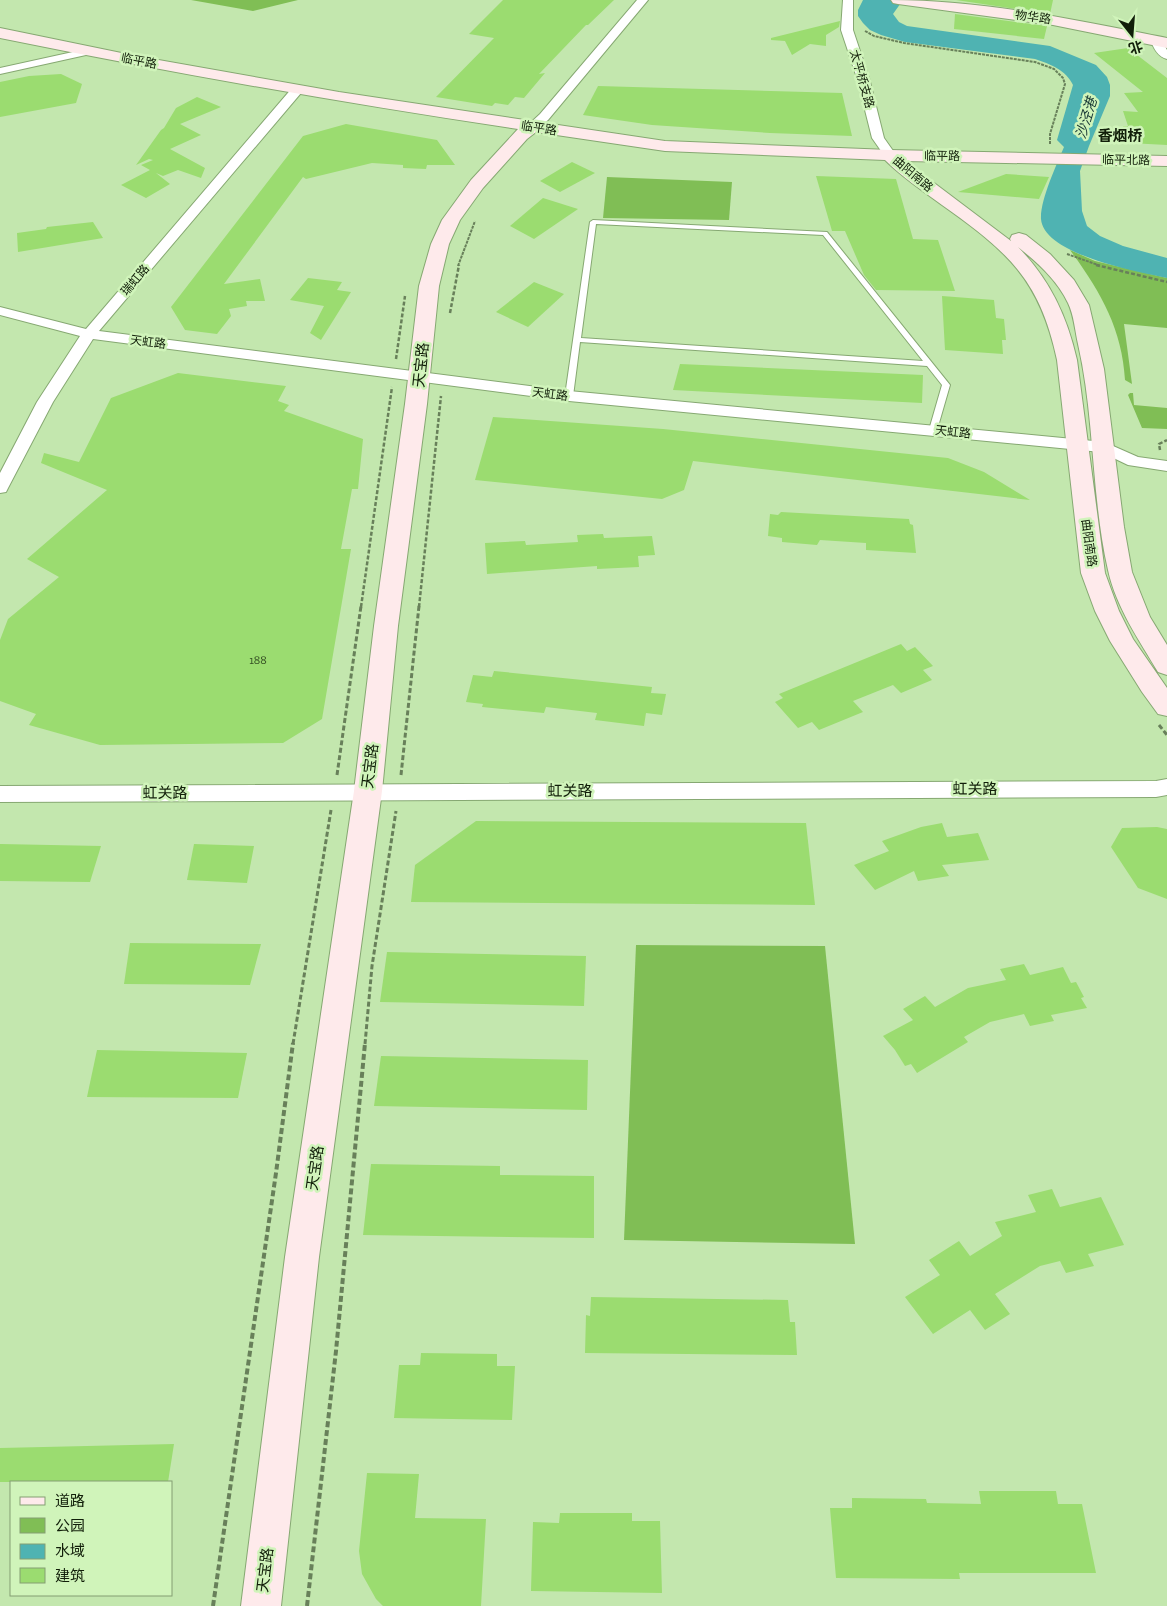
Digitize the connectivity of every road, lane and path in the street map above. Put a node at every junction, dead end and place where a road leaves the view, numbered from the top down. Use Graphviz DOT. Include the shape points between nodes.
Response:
graph roads {
  1 [pos="643,0"];
  2 [pos="910,1"];
  3 [pos="847,5"];
  4 [pos="0,33"];
  5 [pos="1162,42"];
  6 [pos="91,51"];
  7 [pos="1167,56"];
  8 [pos="0,71"];
  9 [pos="297,90"];
  10 [pos="532,127"];
  11 [pos="890,154"];
  12 [pos="1053,158"];
  13 [pos="1084,158"];
  14 [pos="1167,161"];
  15 [pos="478,215"];
  16 [pos="1061,252"];
  17 [pos="1167,282"];
  18 [pos="406,288"];
  19 [pos="0,311"];
  20 [pos="449,319"];
  21 [pos="89,334"];
  22 [pos="576,340"];
  23 [pos="930,364"];
  24 [pos="418,376"];
  25 [pos="569,396"];
  26 [pos="933,430"];
  27 [pos="1076,445"];
  28 [pos="1104,447"];
  29 [pos="1167,466"];
  30 [pos="0,488"];
  31 [pos="1167,666"];
  32 [pos="1167,708"];
  33 [pos="1167,787"];
  34 [pos="1140,788"];
  35 [pos="334,791"];
  36 [pos="368,791"];
  37 [pos="399,791"];
  38 [pos="0,794"];
  39 [pos="1167,796"];
  40 [pos="213,1606"];
  41 [pos="261,1606"];
  42 [pos="307,1606"];
  1 -- 10 [label="street, 天宝路"];
  2 -- 5 [label="main road, 物华路" via="1053,20"];
  3 -- 11 [label="street, 太平桥支路" via="847,30 878,138"];
  3 -- 12 [label="path" via="861,29 874,36 1022,59 1051,67 1065,84 1050,134"];
  4 -- 6 [label="main road, 临平路"];
  5 -- 7 [label="street" via="1160,48"];
  6 -- 8 [label="street"];
  6 -- 9 [label="main road, 临平路"];
  9 -- 10 [label="main road, 临平路"];
  9 -- 21 [label="street, 瑞虹路"];
  10 -- 11 [label="main road, 临平路" via="665,146"];
  10 -- 24 [label="main road, 天宝路" via="477,184 458,210 440,244 429,286"];
  11 -- 12 [label="main road, 临平路"];
  11 -- 27 [label="main road, 曲阳南路" via="904,170 1007,247 1036,279 1061,332"];
  11 -- 28 [label="main road, 曲阳南路" via="1026,244 1067,284 1086,326"];
  12 -- 13 [label="main road, 临平路"];
  13 -- 14 [label="main road, 临平北路"];
  15 -- 20 [label="path" via="466,239"];
  16 -- 17 [label="path" via="1096,265"];
  18 -- 24 [label="path, 天宝路"];
  19 -- 21 [label="street, 天虹路"];
  21 -- 24 [label="street, 天虹路"];
  21 -- 30 [label="street, 瑞虹路" via="44,402"];
  22 -- 23 [label="lane"];
  22 -- 23 [label="lane" via="593,222 824,233"];
  22 -- 25 [label="lane"];
  23 -- 26 [label="lane" via="946,385"];
  24 -- 25 [label="street, 天虹路"];
  24 -- 35 [label="path, 天宝路"];
  24 -- 36 [label="main road, 天宝路"];
  24 -- 37 [label="path, 天宝路" via="436,459"];
  25 -- 26 [label="street, 天虹路"];
  26 -- 27 [label="street, 天虹路"];
  27 -- 28 [label="street, 天虹路"];
  27 -- 32 [label="main road, 曲阳南路" via="1093,573 1106,611"];
  28 -- 29 [label="street" via="1134,462"];
  28 -- 31 [label="main road, 曲阳南路" via="1120,572 1138,617"];
  33 -- 34 [label="street, 虹关路"];
  34 -- 37 [label="street, 虹关路"];
  34 -- 39 [label="street, 虹关路"];
  35 -- 36 [label="street, 虹关路"];
  35 -- 38 [label="street, 虹关路"];
  35 -- 40 [label="path, 天宝路" via="287,1079"];
  36 -- 37 [label="street, 虹关路"];
  36 -- 41 [label="main road, 天宝路" via="302,1257"];
  37 -- 42 [label="path, 天宝路" via="372,966 336,1351"];
}
